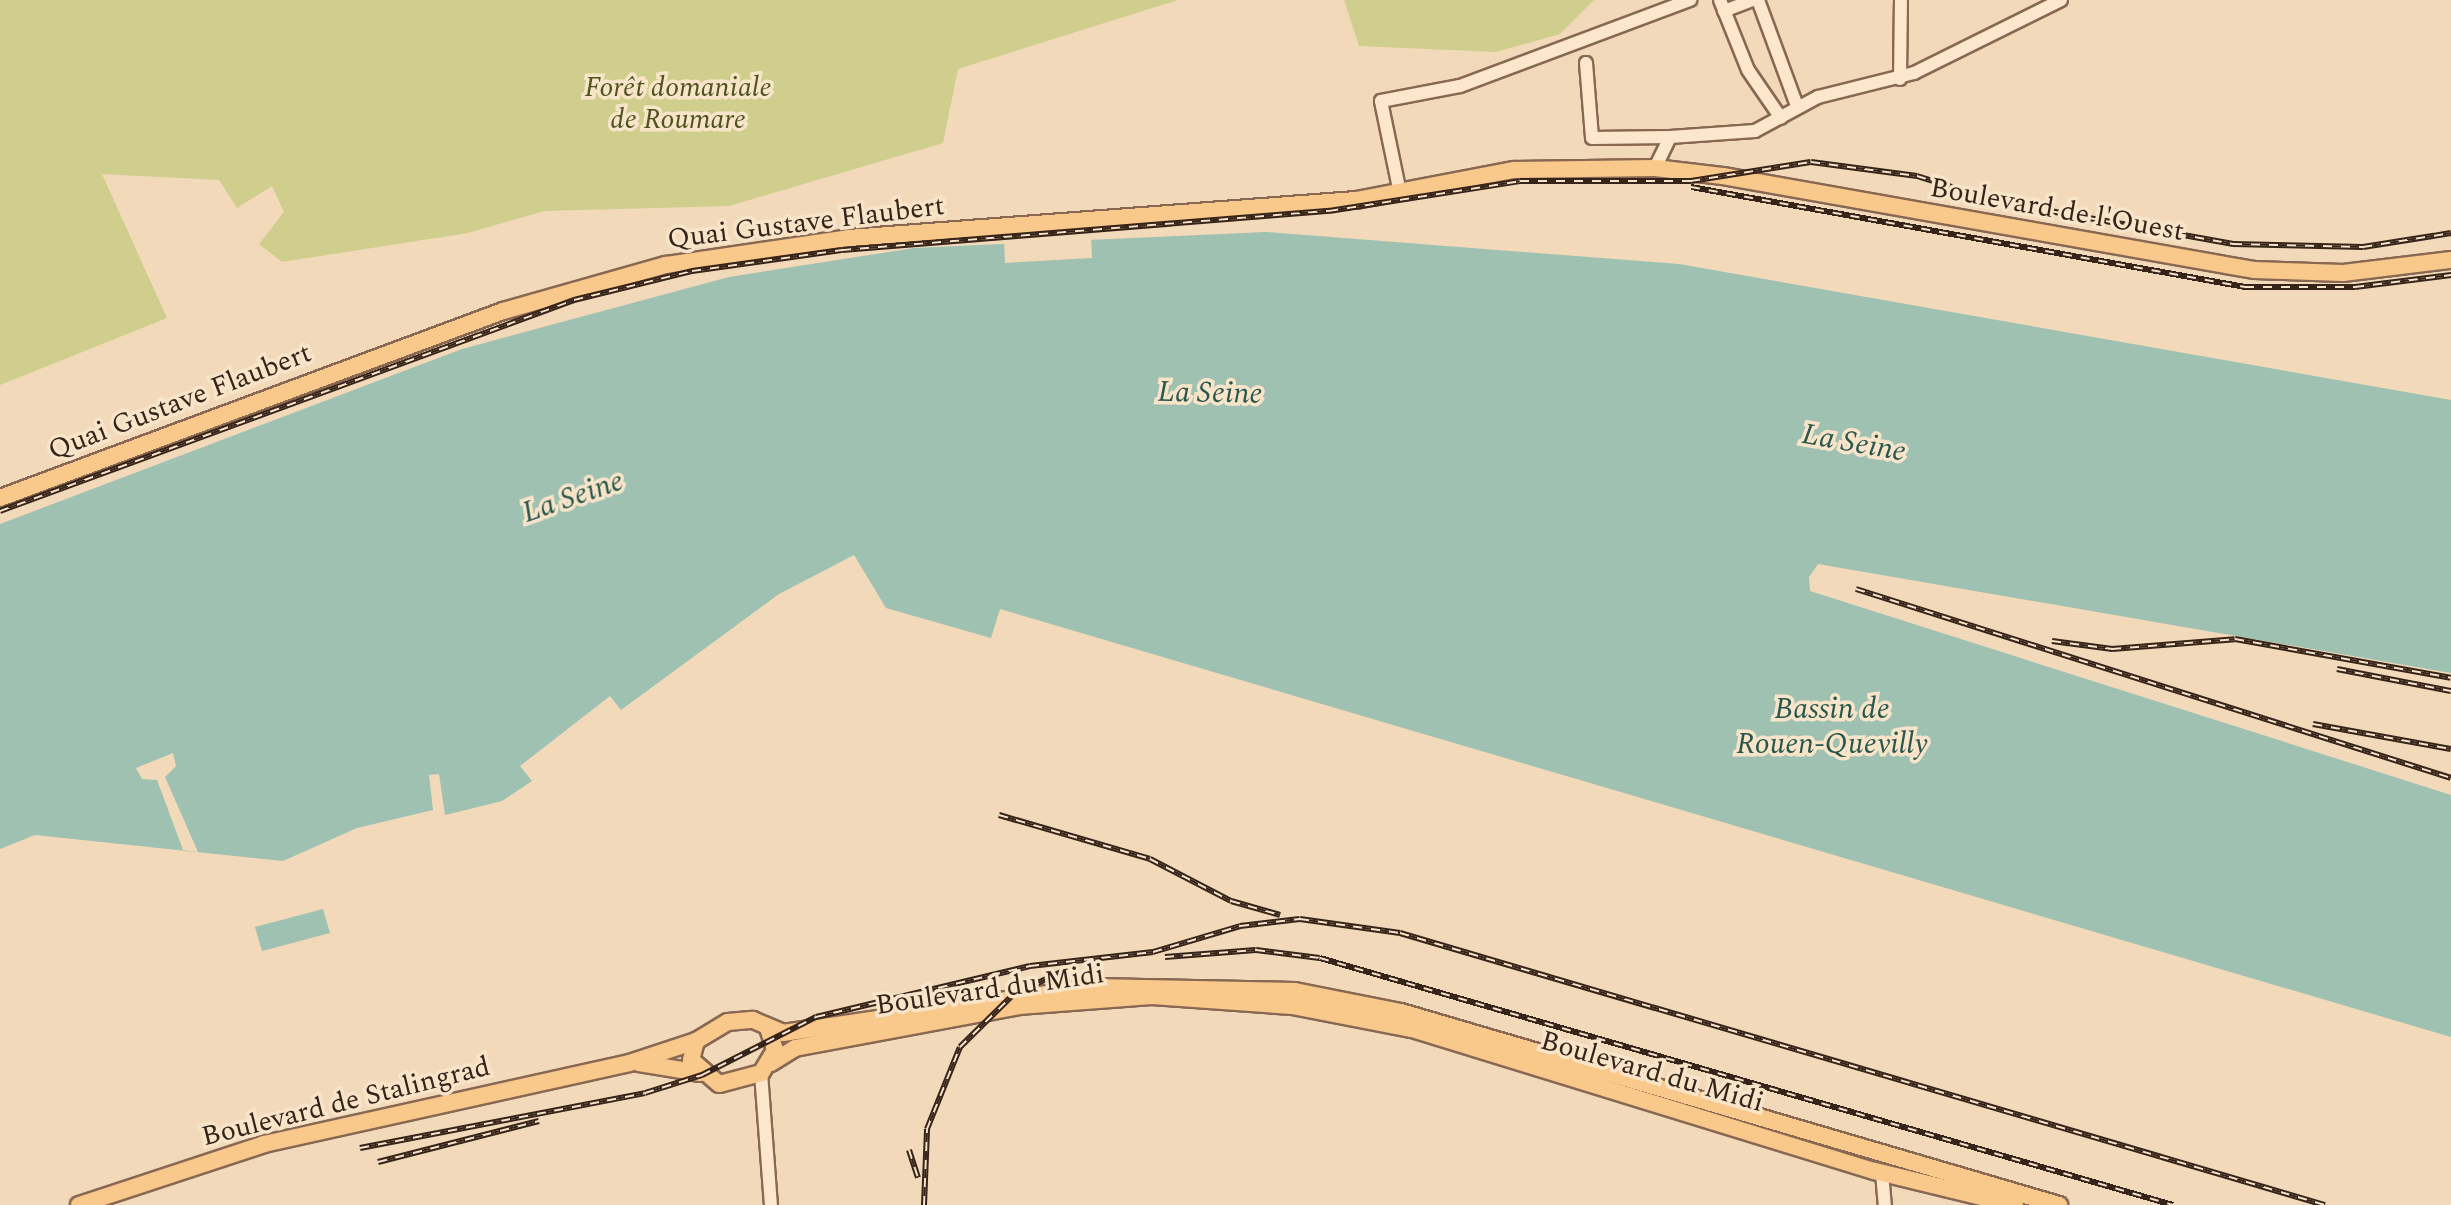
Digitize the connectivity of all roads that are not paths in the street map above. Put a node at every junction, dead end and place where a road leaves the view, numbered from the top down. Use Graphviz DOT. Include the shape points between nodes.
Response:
graph roads {
  1 [pos="1690,0"];
  2 [pos="1755,0"];
  3 [pos="1901,0"];
  4 [pos="2061,0"];
  5 [pos="1722,6"];
  6 [pos="1586,63"];
  7 [pos="1900,79"];
  8 [pos="1797,106"];
  9 [pos="1781,118"];
  10 [pos="1670,137"];
  11 [pos="1655,168"];
  12 [pos="1400,193"];
  13 [pos="2451,260"];
  14 [pos="0,498"];
  15 [pos="1250,986"];
  16 [pos="1271,1000"];
  17 [pos="1373,1005"];
  18 [pos="768,1028"];
  19 [pos="696,1041"];
  20 [pos="629,1063"];
  21 [pos="766,1068"];
  22 [pos="700,1073"];
  23 [pos="1882,1163"];
  24 [pos="79,1205"];
  25 [pos="771,1205"];
  26 [pos="1885,1205"];
  27 [pos="2015,1205"];
  28 [pos="2059,1205"];
  1 -- 12 [label="street" via="1460,86 1381,101"];
  2 -- 5 [label="street"];
  2 -- 8 [label="street"];
  3 -- 7 [label="street"];
  4 -- 7 [label="street"];
  5 -- 9 [label="street" via="1748,70"];
  6 -- 10 [label="street" via="1592,138"];
  7 -- 8 [label="street"];
  8 -- 9 [label="street"];
  9 -- 10 [label="street" via="1744,134"];
  10 -- 11 [label="street"];
  11 -- 12 [label="main road, Quai Gustave Flaubert" via="1514,170"];
  11 -- 13 [label="main road, Boulevard de l'Ouest" via="2254,270 2354,272"];
  12 -- 14 [label="main road, Quai Gustave Flaubert" via="849,238 656,268 503,311"];
  15 -- 16 [label="main road, Boulevard du Midi"];
  15 -- 17 [label="main road, Boulevard du Midi"];
  15 -- 18 [label="main road, Boulevard du Midi" via="1059,989 783,1033"];
  16 -- 17 [label="main road, Boulevard du Midi"];
  16 -- 21 [label="main road, Boulevard du Midi" via="1152,996 1019,1006 805,1046"];
  16 -- 23 [label="main road, Boulevard du Midi" via="1412,1029"];
  17 -- 23 [label="main road, Boulevard du Midi"];
  18 -- 19 [label="main road" via="728,1022"];
  18 -- 21 [label="main road" via="775,1038"];
  19 -- 20 [label="main road, Boulevard de Stalingrad"];
  19 -- 22 [label="main road" via="691,1060"];
  20 -- 22 [label="main road, Boulevard de Stalingrad"];
  20 -- 24 [label="main road, Boulevard de Stalingrad" via="264,1144"];
  21 -- 22 [label="main road" via="719,1084"];
  21 -- 25 [label="street"];
  23 -- 26 [label="street"];
  23 -- 27 [label="main road, Boulevard du Midi"];
  23 -- 28 [label="main road, Boulevard du Midi"];
}
